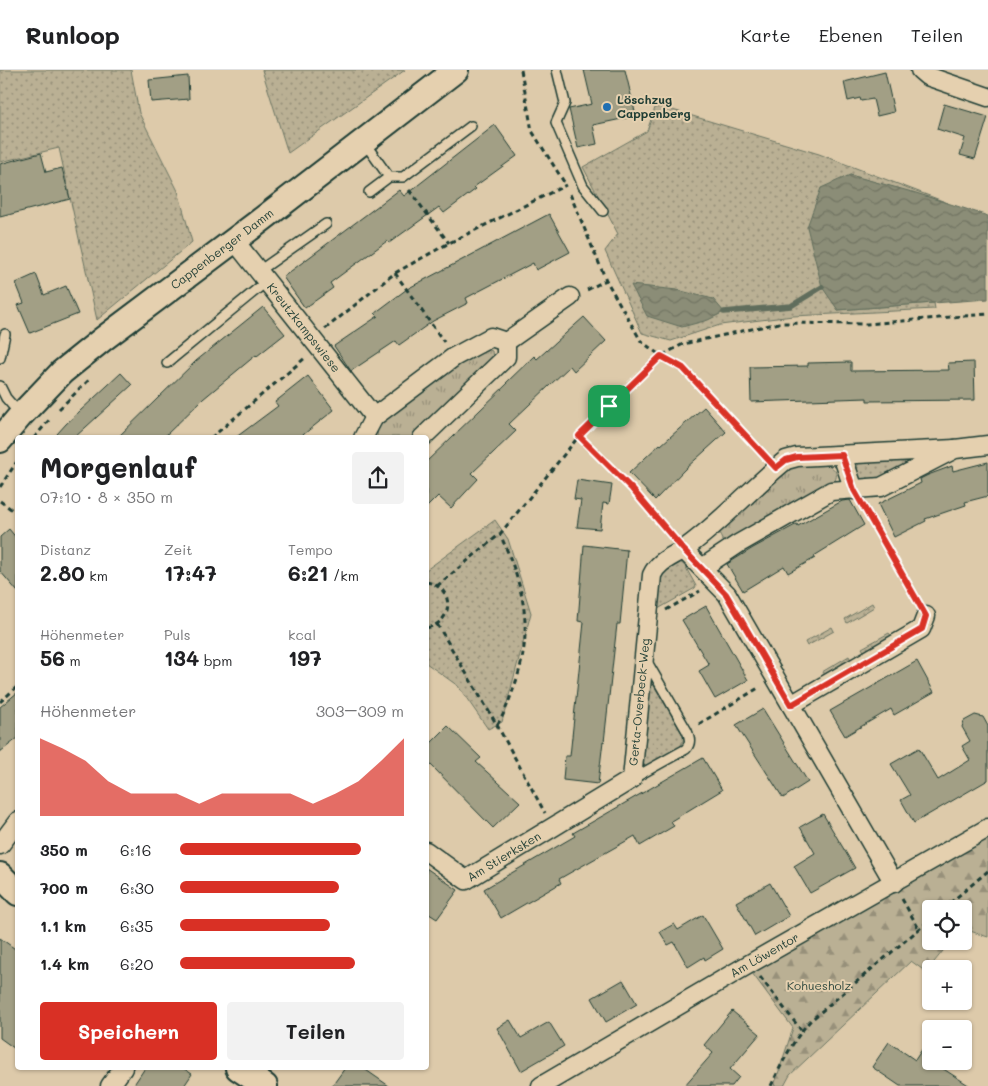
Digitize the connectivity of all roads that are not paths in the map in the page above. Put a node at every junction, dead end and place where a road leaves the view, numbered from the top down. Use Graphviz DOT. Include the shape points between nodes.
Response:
graph roads {
  1 [pos="456,70"];
  2 [pos="557,70"];
  3 [pos="920,70"];
  4 [pos="988,97"];
  5 [pos="472,126"];
  6 [pos="364,142"];
  7 [pos="389,176"];
  8 [pos="369,192"];
  9 [pos="603,212"];
  10 [pos="326,224"];
  11 [pos="234,240"];
  12 [pos="263,276"];
  13 [pos="570,297"];
  14 [pos="4,334"];
  15 [pos="506,342"];
  16 [pos="0,358"];
  17 [pos="167,363"];
  18 [pos="0,386"];
  19 [pos="21,415"];
  20 [pos="374,417"];
  21 [pos="365,435"];
  22 [pos="425,435"];
  23 [pos="0,440"];
  24 [pos="988,446"];
  25 [pos="955,449"];
  26 [pos="842,455"];
  27 [pos="854,490"];
  28 [pos="683,549"];
  29 [pos="702,568"];
  30 [pos="926,616"];
  31 [pos="645,658"];
  32 [pos="791,705"];
  33 [pos="632,779"];
  34 [pos="15,825"];
  35 [pos="553,827"];
  36 [pos="986,832"];
  37 [pos="0,844"];
  38 [pos="429,851"];
  39 [pos="0,875"];
  40 [pos="894,883"];
  41 [pos="15,891"];
  42 [pos="122,1070"];
  43 [pos="241,1070"];
  44 [pos="110,1086"];
  45 [pos="265,1086"];
  46 [pos="541,1086"];
  1 -- 6 [label="main road, Cappenberger Damm"];
  2 -- 9 [label="lane" via="565,103 556,123 583,186"];
  3 -- 4 [label="street" via="927,76"];
  5 -- 7 [label="lane" via="403,177"];
  6 -- 7 [label="lane"];
  6 -- 11 [label="main road, Cappenberger Damm"];
  7 -- 8 [label="lane"];
  10 -- 12 [label="lane"];
  11 -- 12 [label="street, Kreutzkampswiese"];
  11 -- 19 [label="main road, Cappenberger Damm" via="96,344 62,372"];
  12 -- 17 [label="lane"];
  12 -- 20 [label="street, Kreutzkampswiese"];
  13 -- 15 [label="street"];
  14 -- 16 [label="lane"];
  15 -- 20 [label="street" via="491,338 454,357"];
  15 -- 22 [label="street" via="506,357"];
  18 -- 19 [label="lane"];
  19 -- 23 [label="main road, Cappenberger Damm"];
  20 -- 21 [label="street"];
  24 -- 25 [label="street, Gerta-Overbeck-Weg"];
  25 -- 26 [label="street, Gerta-Overbeck-Weg"];
  25 -- 27 [label="street, Gerta-Overbeck-Weg" via="881,487"];
  26 -- 27 [label="street"];
  26 -- 28 [label="street, Gerta-Overbeck-Weg" via="786,460"];
  27 -- 29 [label="street, Gerta-Overbeck-Weg" via="831,491"];
  28 -- 29 [label="street"];
  28 -- 31 [label="street, Gerta-Overbeck-Weg" via="660,563 652,575"];
  29 -- 32 [label="street" via="726,594"];
  30 -- 32 [label="street" via="922,629"];
  31 -- 33 [label="street, Gerta-Overbeck-Weg"];
  31 -- 33 [label="lane" via="690,737 686,749"];
  32 -- 40 [label="street"];
  33 -- 35 [label="street, Gerta-Overbeck-Weg"];
  34 -- 37 [label="street"];
  35 -- 38 [label="street, Am Stierksken" via="466,880"];
  36 -- 40 [label="street, Am Löwentor"];
  39 -- 41 [label="main road"];
  40 -- 46 [label="street, Am Löwentor"];
  42 -- 44 [label="street"];
  43 -- 45 [label="main road"];
}
